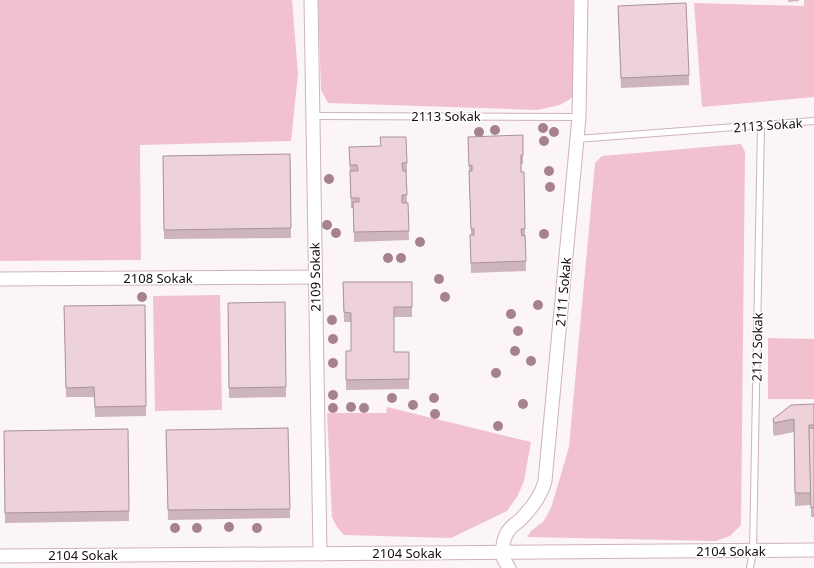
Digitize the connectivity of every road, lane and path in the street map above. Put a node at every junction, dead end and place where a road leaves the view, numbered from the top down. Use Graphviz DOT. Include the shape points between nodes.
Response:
graph roads {
  1 [pos="311,0"];
  2 [pos="581,0"];
  3 [pos="313,116"];
  4 [pos="580,117"];
  5 [pos="814,122"];
  6 [pos="761,125"];
  7 [pos="577,138"];
  8 [pos="315,277"];
  9 [pos="0,279"];
  10 [pos="814,550"];
  11 [pos="753,551"];
  12 [pos="503,552"];
  13 [pos="320,554"];
  14 [pos="0,556"];
  15 [pos="509,568"];
  16 [pos="750,568"];
  1 -- 3 [label="street, 2109 Sokak"];
  2 -- 4 [label="street, 2111 Sokak"];
  3 -- 4 [label="lane, 2113 Sokak"];
  3 -- 8 [label="street, 2109 Sokak"];
  4 -- 7 [label="street, 2111 Sokak"];
  5 -- 6 [label="lane, 2113 Sokak"];
  6 -- 7 [label="lane, 2113 Sokak"];
  6 -- 11 [label="lane, 2112 Sokak"];
  7 -- 12 [label="street, 2111 Sokak" via="545,482 537,500 507,532"];
  8 -- 9 [label="street, 2108 Sokak"];
  8 -- 13 [label="street, 2109 Sokak"];
  10 -- 11 [label="street, 2104 Sokak"];
  11 -- 12 [label="street, 2104 Sokak"];
  11 -- 16 [label="lane, 2112 Sokak"];
  12 -- 13 [label="street, 2104 Sokak"];
  12 -- 15 [label="street"];
  13 -- 14 [label="street, 2104 Sokak"];
}
